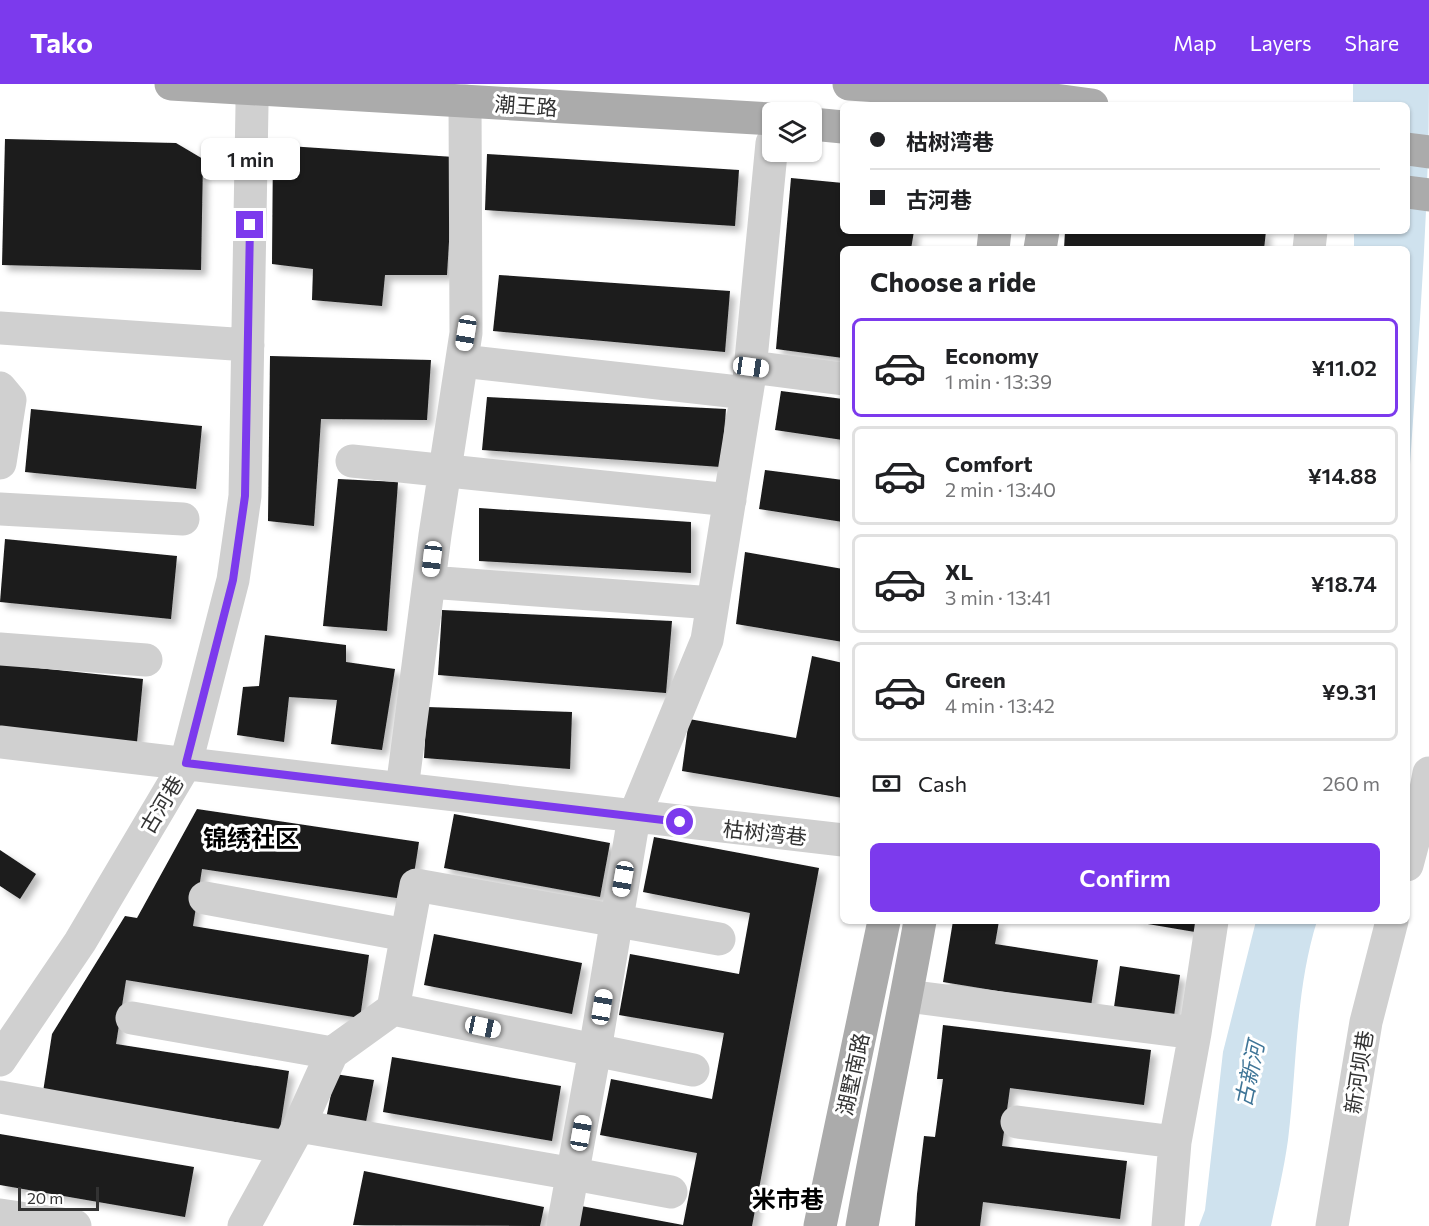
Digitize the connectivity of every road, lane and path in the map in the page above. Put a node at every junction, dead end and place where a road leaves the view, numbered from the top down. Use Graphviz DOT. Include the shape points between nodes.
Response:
graph roads {
  1 [pos="171,84"];
  2 [pos="849,84"];
  3 [pos="251,86"];
  4 [pos="1015,95"];
  5 [pos="1070,99"];
  6 [pos="465,101"];
  7 [pos="762,118"];
  8 [pos="822,125"];
  9 [pos="840,128"];
  10 [pos="1410,149"];
  11 [pos="1429,152"];
  12 [pos="770,162"];
  13 [pos="1410,192"];
  14 [pos="1429,195"];
  15 [pos="0,328"];
  16 [pos="248,345"];
  17 [pos="462,361"];
  18 [pos="840,379"];
  19 [pos="749,380"];
  20 [pos="0,388"];
  21 [pos="352,461"];
  22 [pos="0,463"];
  23 [pos="445,471"];
  24 [pos="730,500"];
  25 [pos="0,509"];
  26 [pos="183,519"];
  27 [pos="429,582"];
  28 [pos="713,603"];
  29 [pos="0,649"];
  30 [pos="146,660"];
  31 [pos="0,742"];
  32 [pos="186,763"];
  33 [pos="1429,773"];
  34 [pos="402,789"];
  35 [pos="634,817"];
  36 [pos="840,840"];
  37 [pos="1410,854"];
  38 [pos="204,898"];
  39 [pos="616,920"];
  40 [pos="883,924"];
  41 [pos="919,924"];
  42 [pos="1212,924"];
  43 [pos="1391,924"];
  44 [pos="406,935"];
  45 [pos="719,939"];
  46 [pos="907,996"];
  47 [pos="393,1009"];
  48 [pos="132,1018"];
  49 [pos="1195,1033"];
  50 [pos="595,1050"];
  51 [pos="332,1053"];
  52 [pos="0,1060"];
  53 [pos="693,1070"];
  54 [pos="0,1097"];
  55 [pos="1017,1122"];
  56 [pos="293,1137"];
  57 [pos="1175,1142"];
  58 [pos="574,1174"];
  59 [pos="671,1192"];
  60 [pos="0,1215"];
  61 [pos="75,1226"];
  62 [pos="244,1226"];
  63 [pos="563,1226"];
  64 [pos="820,1226"];
  65 [pos="862,1226"];
  66 [pos="1168,1226"];
  67 [pos="1332,1226"];
  1 -- 3 [label="main road, 潮王路"];
  2 -- 4 [label="main road"];
  3 -- 6 [label="main road, 潮王路"];
  3 -- 16 [label="street, 古河巷"];
  4 -- 5 [label="main road"];
  6 -- 7 [label="main road, 潮王路"];
  6 -- 17 [label="street" via="466,333"];
  8 -- 9 [label="main road"];
  10 -- 11 [label="main road"];
  12 -- 19 [label="street"];
  13 -- 14 [label="main road"];
  15 -- 16 [label="street"];
  16 -- 32 [label="street, 古河巷" via="245,496 233,580"];
  17 -- 19 [label="street"];
  17 -- 23 [label="street"];
  18 -- 19 [label="street"];
  19 -- 24 [label="street"];
  20 -- 22 [label="street" via="10,400"];
  21 -- 23 [label="street"];
  23 -- 24 [label="street"];
  23 -- 27 [label="street"];
  24 -- 28 [label="street"];
  25 -- 26 [label="street"];
  27 -- 28 [label="street"];
  27 -- 34 [label="street"];
  28 -- 35 [label="street" via="707,640"];
  29 -- 30 [label="street"];
  31 -- 32 [label="street, 枯树湾巷"];
  32 -- 34 [label="street, 枯树湾巷"];
  32 -- 52 [label="street, 古河巷" via="80,942"];
  33 -- 37 [label="street"];
  34 -- 35 [label="street, 枯树湾巷"];
  35 -- 36 [label="street, 枯树湾巷"];
  35 -- 39 [label="street"];
  38 -- 44 [label="street"];
  39 -- 44 [label="street" via="416,885"];
  39 -- 45 [label="street"];
  39 -- 50 [label="street"];
  40 -- 64 [label="main road, 湖墅南路"];
  41 -- 46 [label="main road, 湖墅南路"];
  42 -- 49 [label="street"];
  43 -- 67 [label="street, 新河坝巷" via="1366,1022"];
  44 -- 47 [label="street"];
  46 -- 49 [label="street"];
  46 -- 65 [label="main road, 湖墅南路"];
  47 -- 50 [label="street"];
  47 -- 51 [label="street"];
  48 -- 51 [label="street"];
  49 -- 57 [label="street"];
  50 -- 53 [label="street"];
  50 -- 58 [label="street"];
  51 -- 56 [label="street"];
  54 -- 56 [label="street"];
  55 -- 57 [label="street"];
  56 -- 58 [label="street"];
  56 -- 62 [label="street"];
  57 -- 66 [label="street"];
  58 -- 59 [label="street"];
  58 -- 63 [label="street"];
  60 -- 61 [label="street"];
}
